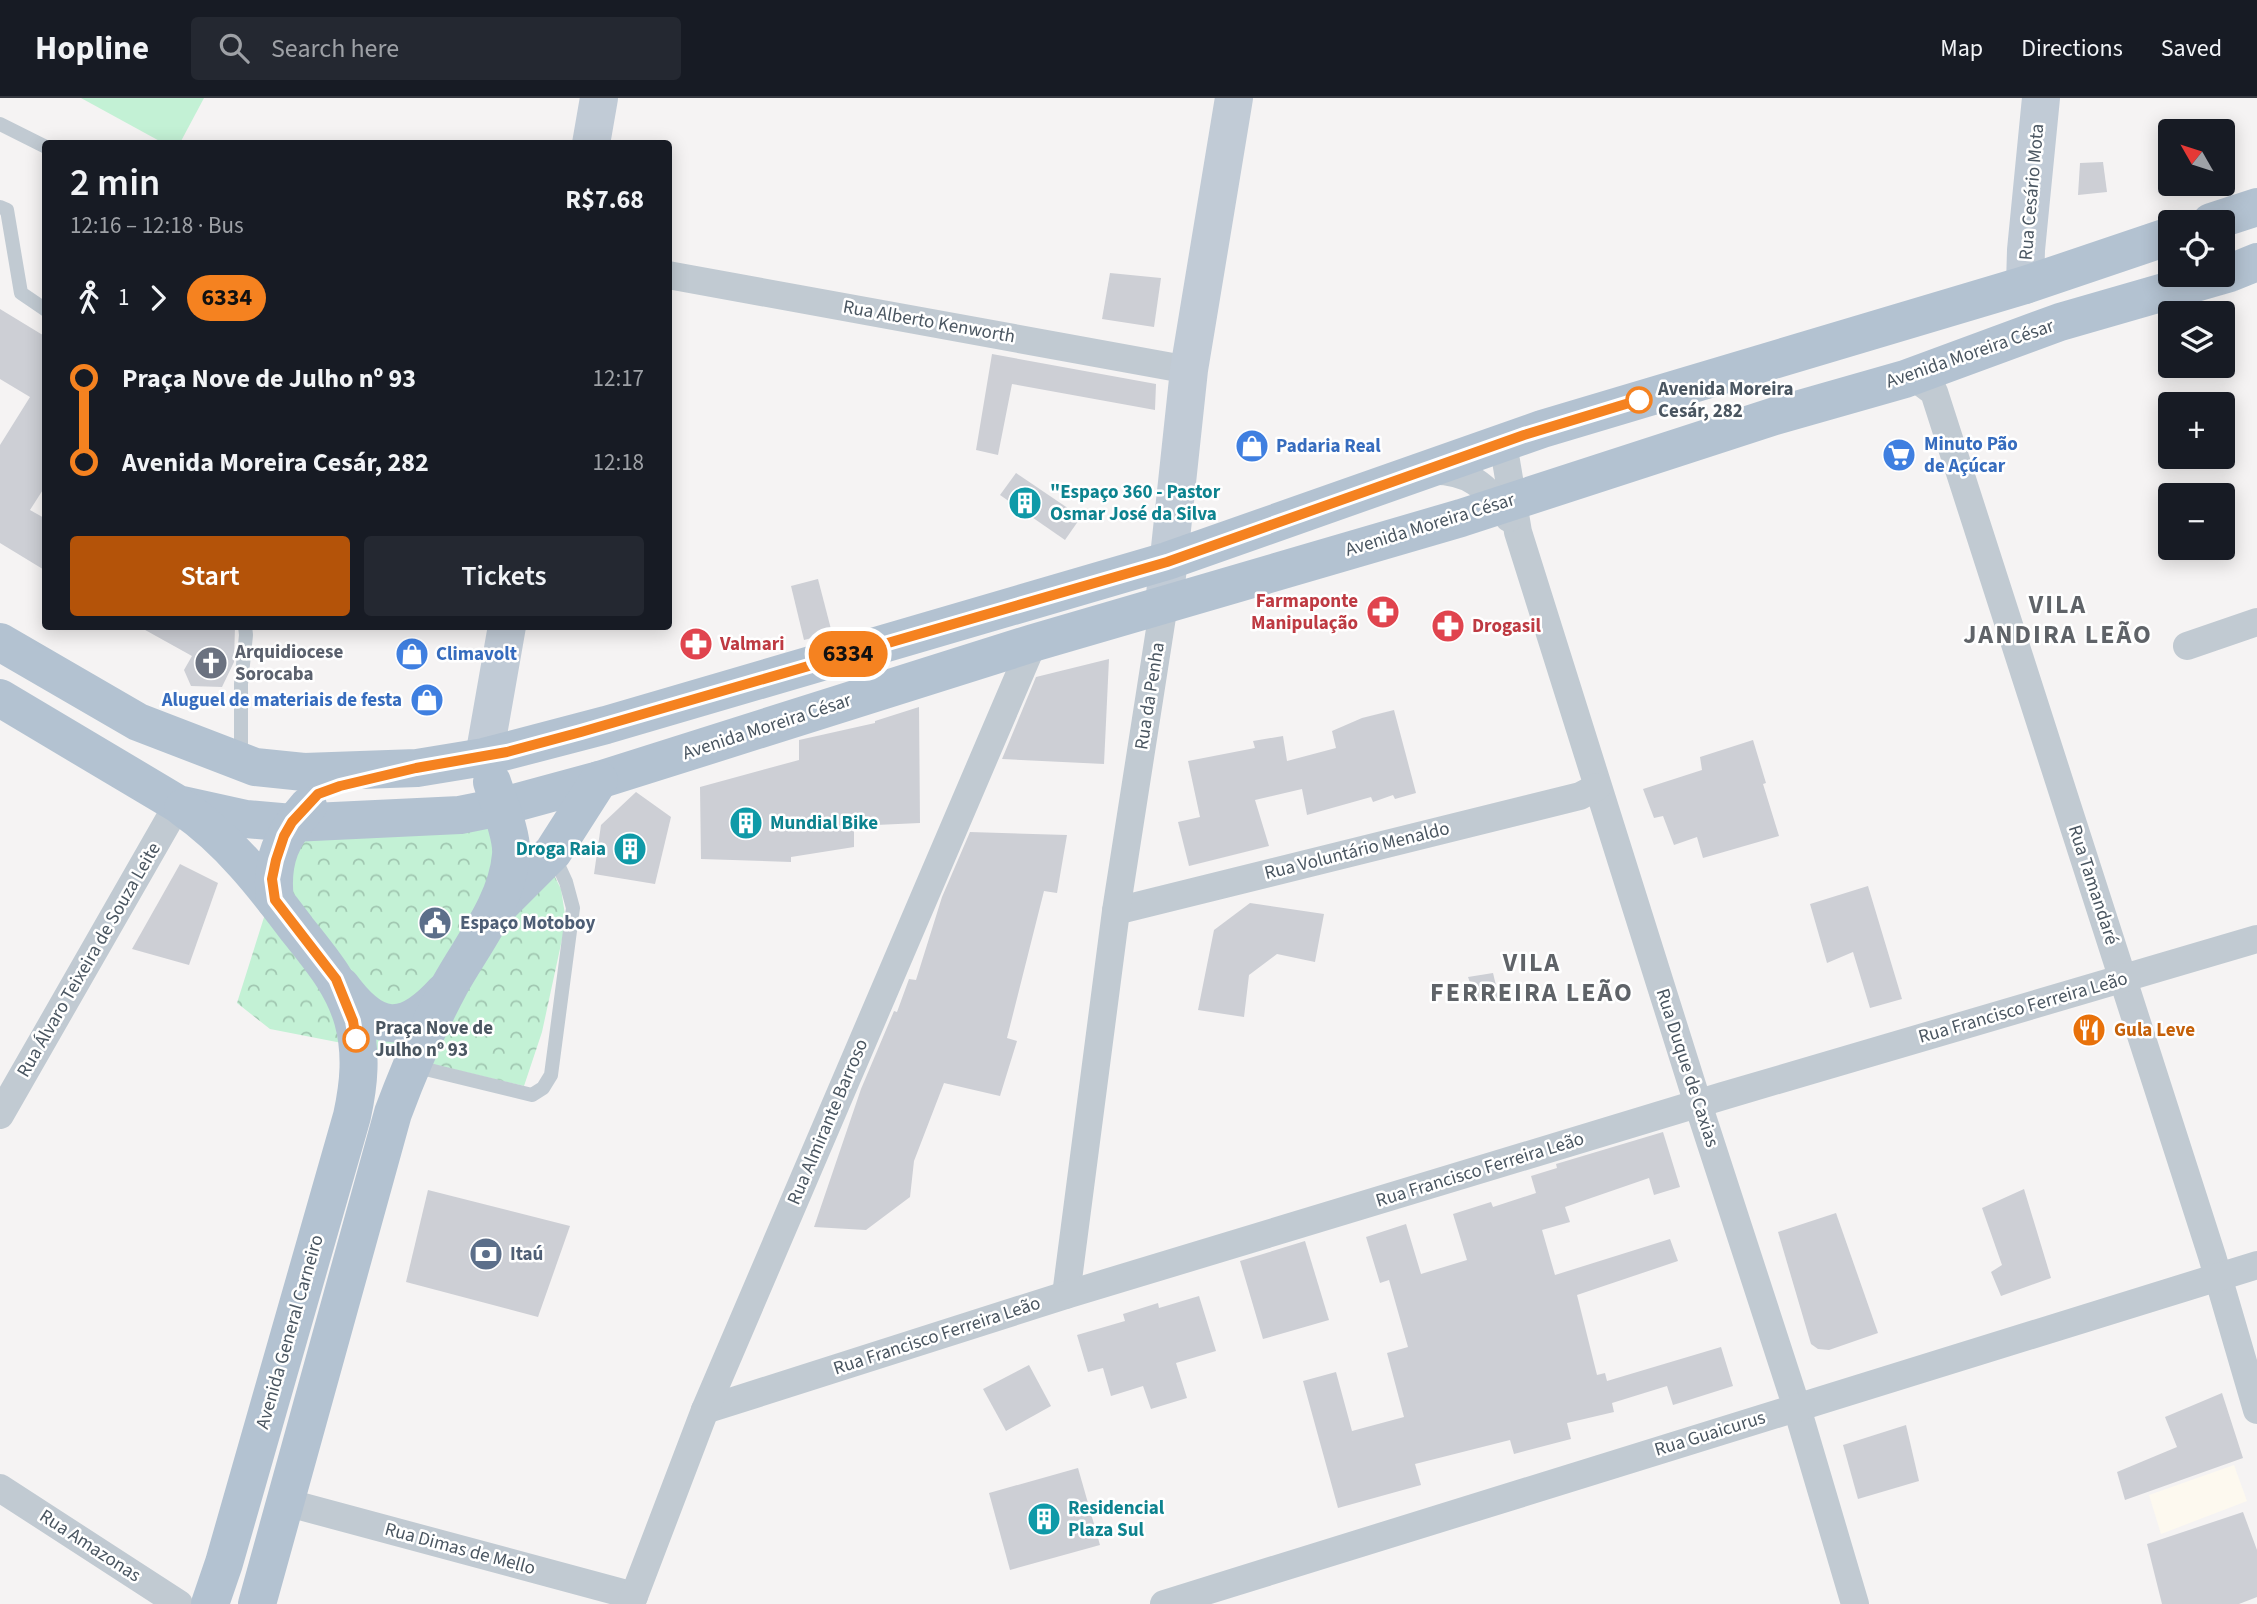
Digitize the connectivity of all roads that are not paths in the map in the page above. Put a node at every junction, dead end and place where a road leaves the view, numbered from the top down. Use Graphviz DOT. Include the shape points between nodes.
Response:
graph roads {
  1 [pos="599,98"];
  2 [pos="1234,98"];
  3 [pos="2041,98"];
  4 [pos="0,124"];
  5 [pos="592,140"];
  6 [pos="42,145"];
  7 [pos="2257,206"];
  8 [pos="0,207"];
  9 [pos="2235,214"];
  10 [pos="2158,240"];
  11 [pos="2248,268"];
  12 [pos="672,276"];
  13 [pos="2025,285"];
  14 [pos="42,307"];
  15 [pos="1189,370"];
  16 [pos="1905,379"];
  17 [pos="1775,416"];
  18 [pos="1503,443"];
  19 [pos="1425,471"];
  20 [pos="1509,512"];
  21 [pos="1167,562"];
  22 [pos="1164,604"];
  23 [pos="2256,627"];
  24 [pos="245,630"];
  25 [pos="506,630"];
  26 [pos="0,642"];
  27 [pos="1033,643"];
  28 [pos="2187,646"];
  29 [pos="0,698"];
  30 [pos="484,757"];
  31 [pos="241,762"];
  32 [pos="416,768"];
  33 [pos="600,780"];
  34 [pos="1597,787"];
  35 [pos="177,804"];
  36 [pos="500,807"];
  37 [pos="292,822"];
  38 [pos="553,852"];
  39 [pos="275,900"];
  40 [pos="1116,911"];
  41 [pos="493,912"];
  42 [pos="2257,939"];
  43 [pos="2123,978"];
  44 [pos="336,979"];
  45 [pos="449,987"];
  46 [pos="412,1066"];
  47 [pos="1698,1104"];
  48 [pos="0,1115"];
  49 [pos="2257,1265"];
  50 [pos="2217,1277"];
  51 [pos="1066,1295"];
  52 [pos="1797,1408"];
  53 [pos="705,1410"];
  54 [pos="2257,1410"];
  55 [pos="0,1488"];
  56 [pos="285,1502"];
  57 [pos="256,1600"];
  58 [pos="633,1600"];
  59 [pos="179,1604"];
  60 [pos="210,1604"];
  61 [pos="1164,1604"];
  62 [pos="1855,1604"];
  1 -- 5 [label="street"];
  2 -- 15 [label="street, Rua da Penha"];
  3 -- 13 [label="street, Rua Cesário Mota"];
  4 -- 6 [label="lane"];
  7 -- 9 [label="main road"];
  8 -- 14 [label="lane" via="7,210 22,293"];
  10 -- 13 [label="main road"];
  11 -- 16 [label="main road, Avenida Moreira César" via="2060,322"];
  12 -- 15 [label="street, Rua Alberto Kenworth"];
  13 -- 17 [label="main road" via="2024,306 2018,315 1866,368"];
  13 -- 18 [label="main road"];
  15 -- 21 [label="street, Rua da Penha"];
  16 -- 17 [label="main road, Avenida Moreira César"];
  16 -- 43 [label="street, Rua Tamandaré" via="1918,380 1934,392"];
  17 -- 20 [label="main road, Avenida Moreira César"];
  18 -- 19 [label="main road"];
  18 -- 20 [label="street, Rua Duque de Caxias"];
  19 -- 20 [label="street" via="1448,470 1472,478"];
  19 -- 21 [label="main road"];
  20 -- 22 [label="main road, Avenida Moreira César" via="1461,517"];
  20 -- 34 [label="street, Rua Duque de Caxias"];
  21 -- 22 [label="street, Rua da Penha"];
  21 -- 30 [label="main road"];
  22 -- 27 [label="main road, Avenida Moreira César"];
  22 -- 40 [label="street, Rua da Penha"];
  23 -- 28 [label="street"];
  24 -- 31 [label="lane"];
  25 -- 30 [label="street"];
  26 -- 31 [label="main road" via="138,722"];
  27 -- 33 [label="main road, Avenida Moreira César"];
  27 -- 53 [label="street, Rua Almirante Barroso"];
  29 -- 35 [label="main road"];
  30 -- 32 [label="main road"];
  30 -- 36 [label="main road"];
  31 -- 32 [label="main road" via="304,772"];
  32 -- 37 [label="main road" via="318,794"];
  33 -- 36 [label="main road, Avenida Moreira César"];
  33 -- 38 [label="main road"];
  34 -- 40 [label="street, Rua Voluntário Menaldo" via="1580,796"];
  34 -- 47 [label="street, Rua Duque de Caxias"];
  35 -- 37 [label="main road, Avenida Moreira César" via="246,819"];
  35 -- 39 [label="main road" via="235,852"];
  35 -- 48 [label="street, Rua Álvaro Teixeira de Souza Leite"];
  36 -- 37 [label="main road, Avenida Moreira César" via="460,815"];
  36 -- 41 [label="main road" via="511,853"];
  37 -- 39 [label="main road" via="276,860 272,879"];
  38 -- 41 [label="main road"];
  38 -- 46 [label="lane" via="573,908 551,1075 543,1088 532,1095"];
  39 -- 44 [label="main road"];
  40 -- 51 [label="street, Rua da Penha"];
  41 -- 45 [label="main road"];
  42 -- 43 [label="street, Rua Francisco Ferreira Leão"];
  43 -- 47 [label="street, Rua Francisco Ferreira Leão"];
  43 -- 50 [label="street, Rua Tamandaré"];
  44 -- 45 [label="main road" via="362,1011 389,1025 414,1019"];
  44 -- 60 [label="main road, Avenida General Carneiro" via="353,1021 359,1057 352,1116"];
  45 -- 46 [label="main road, Avenida General Carneiro"];
  46 -- 56 [label="main road, Avenida General Carneiro" via="384,1139"];
  47 -- 51 [label="street, Rua Francisco Ferreira Leão"];
  47 -- 52 [label="street, Rua Duque de Caxias"];
  49 -- 50 [label="street, Rua Guaicurus"];
  50 -- 52 [label="street, Rua Guaicurus"];
  50 -- 54 [label="street, Rua Tamandaré"];
  51 -- 53 [label="street, Rua Francisco Ferreira Leão"];
  52 -- 61 [label="street, Rua Guaicurus"];
  52 -- 62 [label="street, Rua Duque de Caxias"];
  53 -- 58 [label="street, Rua Almirante Barroso"];
  55 -- 59 [label="street, Rua Amazonas"];
  56 -- 57 [label="main road, Avenida General Carneiro"];
  56 -- 58 [label="street, Rua Dimas de Mello"];
}
